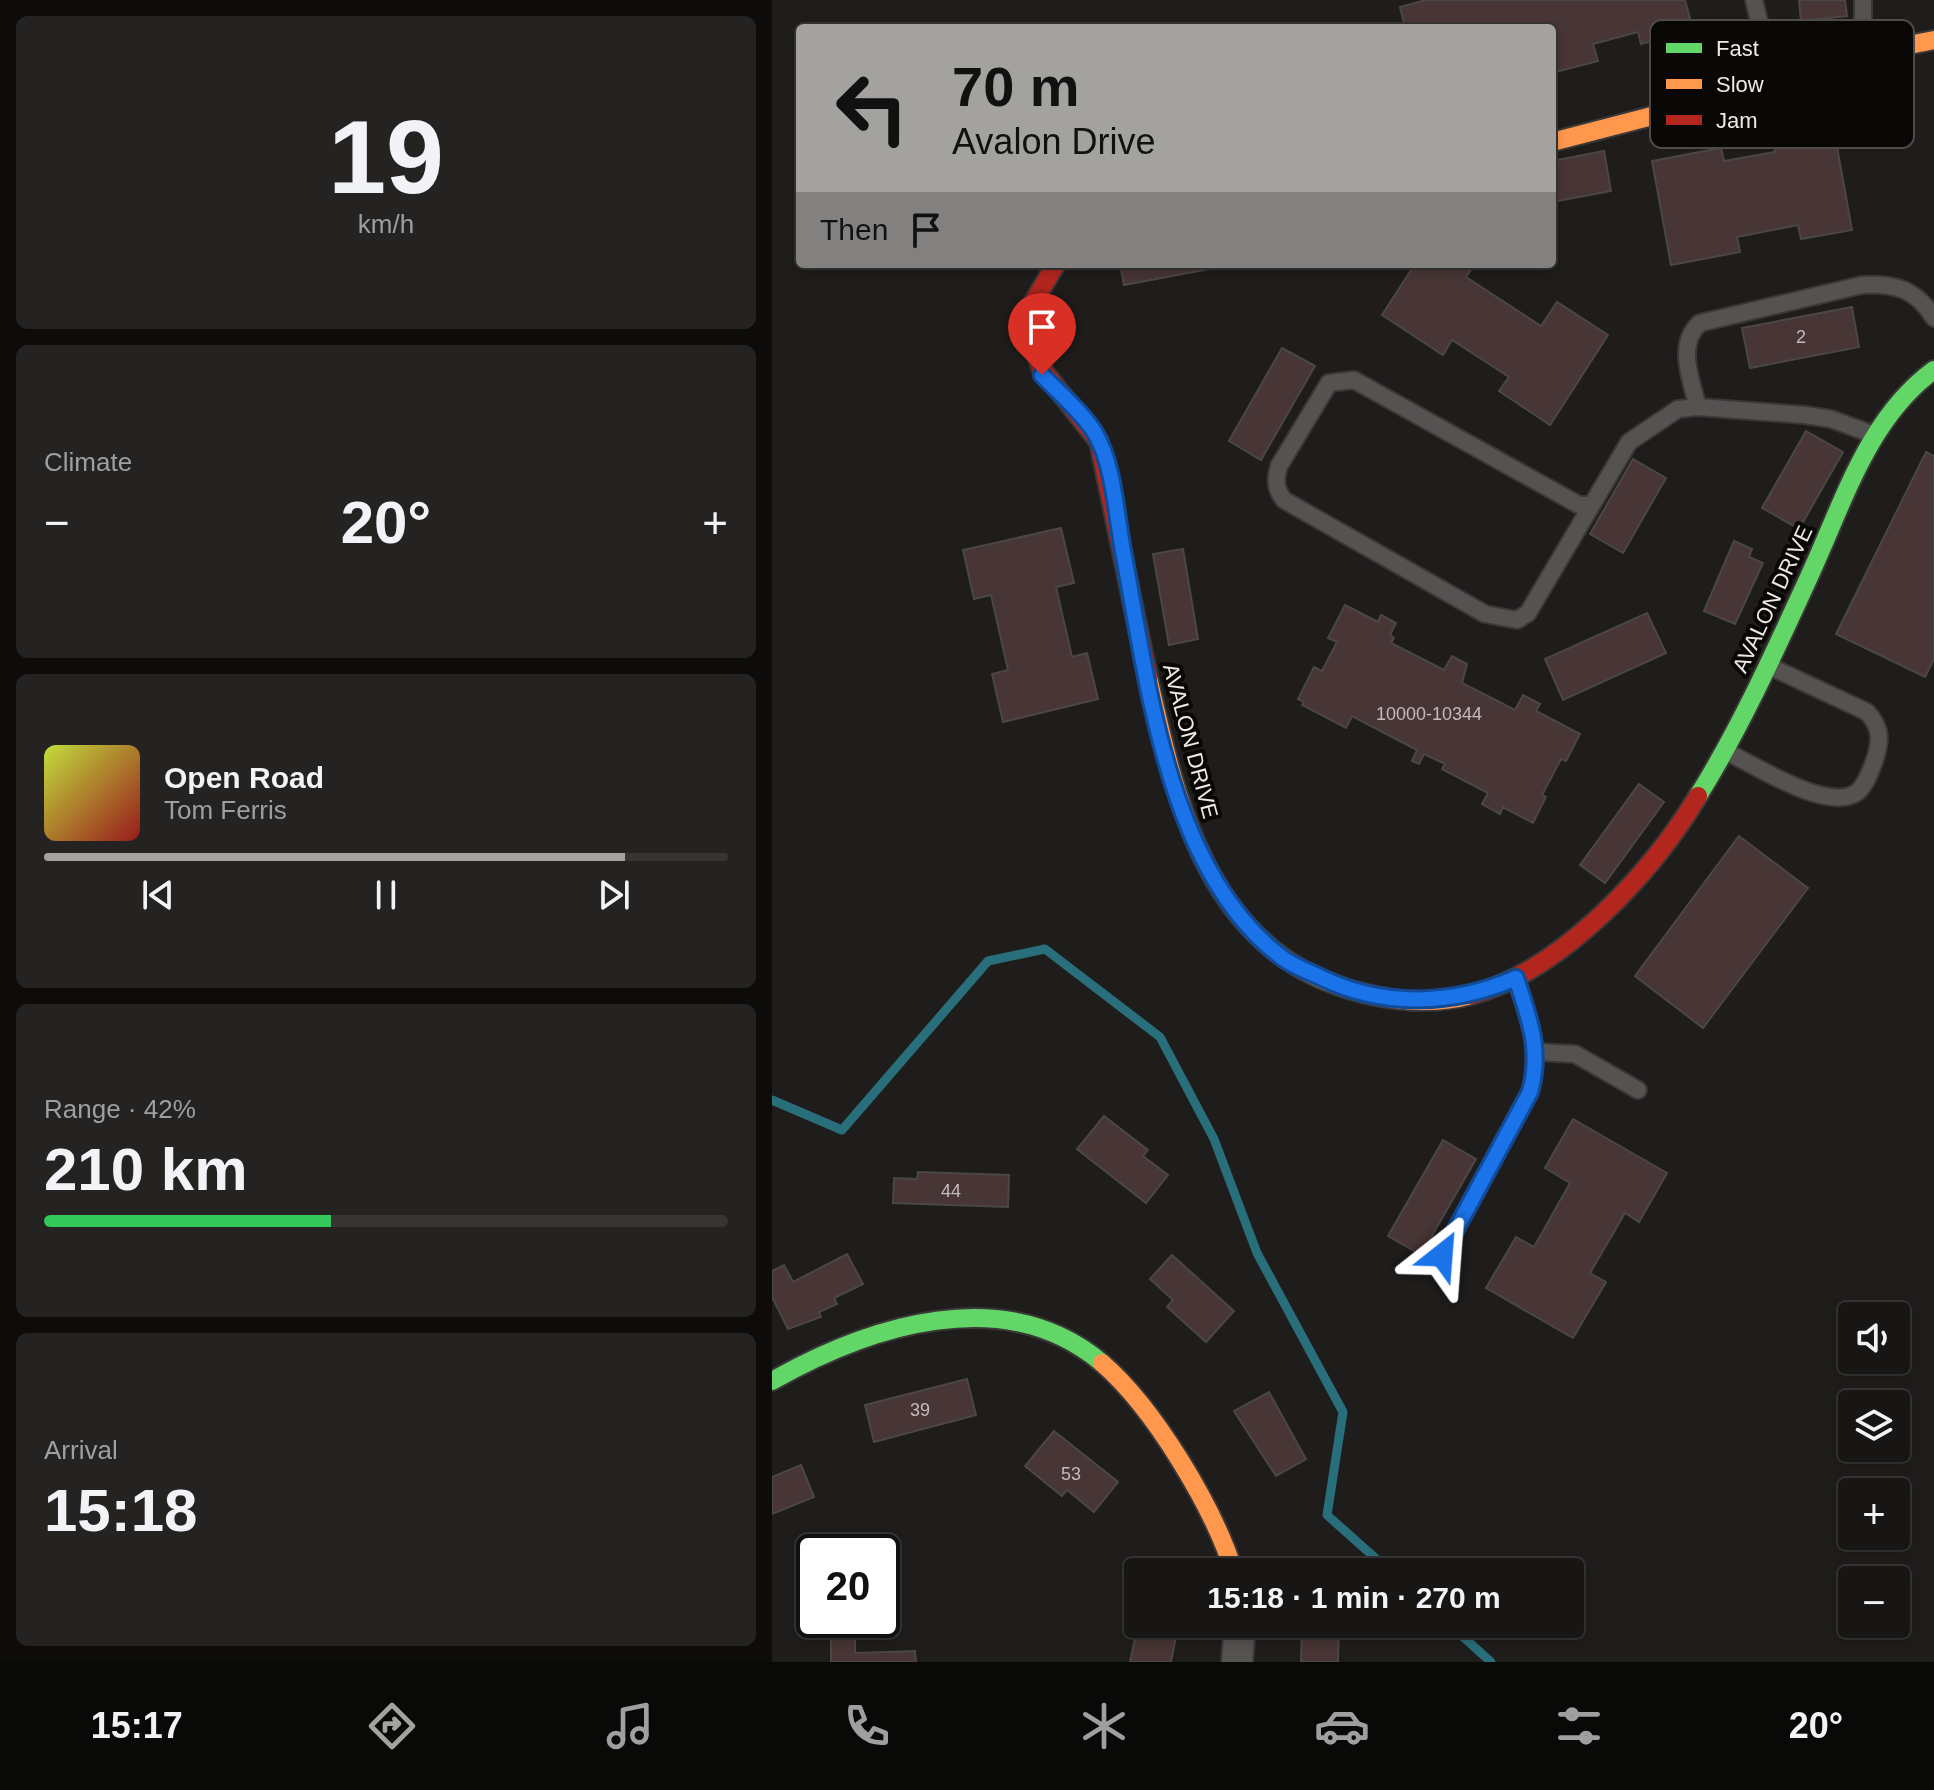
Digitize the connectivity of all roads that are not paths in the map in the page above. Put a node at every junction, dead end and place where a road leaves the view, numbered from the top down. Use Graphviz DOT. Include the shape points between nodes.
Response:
graph roads {
  1 [pos="1754,0"];
  2 [pos="1759,20"];
  3 [pos="1934,40"];
  4 [pos="1914,44"];
  5 [pos="1650,116"];
  6 [pos="1556,141"];
  7 [pos="1053,268"];
  8 [pos="1934,318"];
  9 [pos="1934,370"];
  10 [pos="1698,407"];
  11 [pos="1874,435"];
  12 [pos="1590,505"];
  13 [pos="1769,666"];
  14 [pos="1724,751"];
  15 [pos="1516,978"];
  16 [pos="1536,1052"];
  17 [pos="1638,1090"];
  18 [pos="1442,1255"];
  19 [pos="772,1381"];
  20 [pos="1228,1558"];
  21 [pos="1239,1638"];
  22 [pos="1237,1662"];
  1 -- 2 [label="lane"];
  3 -- 4 [label="street"];
  5 -- 6 [label="street"];
  7 -- 15 [label="street, AVALON DRIVE" via="1037,293 1031,321 1034,359 1095,434 1173,780 1192,838 1231,906 1286,961 1362,993 1426,1001 1458,998"];
  8 -- 10 [label="lane" via="1910,291 1888,284 1862,285 1700,323 1687,342"];
  9 -- 11 [label="street, AVALON DRIVE" via="1889,410"];
  10 -- 11 [label="lane" via="1831,419"];
  10 -- 12 [label="lane" via="1678,409 1629,442"];
  11 -- 13 [label="street, AVALON DRIVE"];
  12 -- 12 [label="lane" via="1528,613 1503,620 1284,500 1275,479 1329,383 1354,380 1579,505"];
  13 -- 14 [label="street, AVALON DRIVE"];
  13 -- 14 [label="lane" via="1867,712 1880,734 1870,773 1859,791 1846,798 1827,798"];
  14 -- 15 [label="street, AVALON DRIVE" via="1673,834 1609,905"];
  15 -- 16 [label="lane"];
  16 -- 17 [label="lane" via="1575,1054"];
  16 -- 18 [label="lane" via="1530,1092"];
  19 -- 20 [label="street" via="808,1358 874,1331 986,1315 1035,1326 1084,1349 1124,1385 1200,1491"];
  21 -- 22 [label="street"];
}
